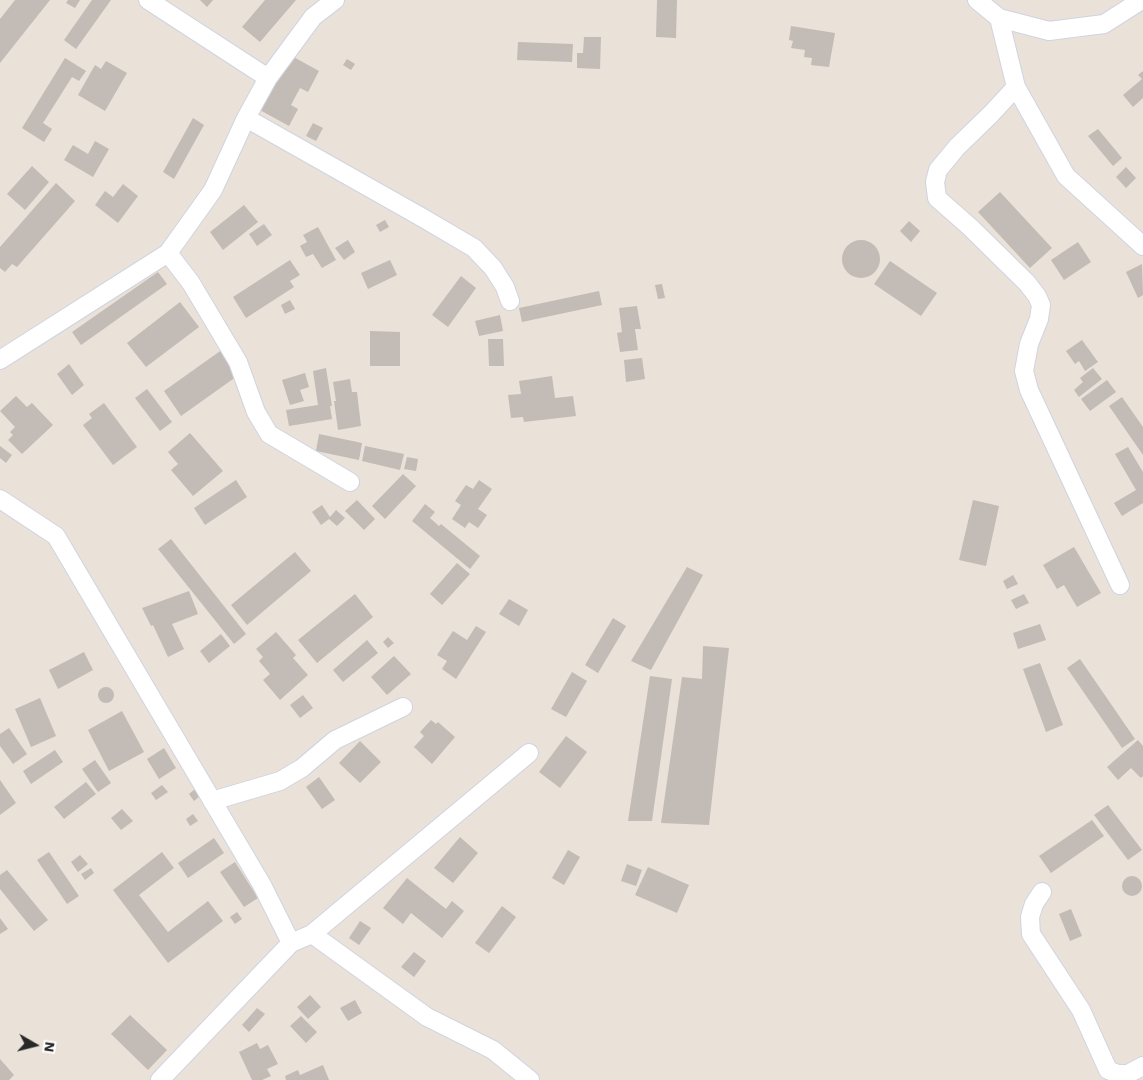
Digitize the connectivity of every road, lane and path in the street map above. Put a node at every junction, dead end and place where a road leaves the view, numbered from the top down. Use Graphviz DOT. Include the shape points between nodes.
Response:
graph roads {
  1 [pos="148,0"];
  2 [pos="336,0"];
  3 [pos="976,0"];
  4 [pos="1139,0"];
  5 [pos="999,18"];
  6 [pos="268,78"];
  7 [pos="1016,87"];
  8 [pos="246,118"];
  9 [pos="1143,246"];
  10 [pos="168,252"];
  11 [pos="510,301"];
  12 [pos="0,360"];
  13 [pos="350,482"];
  14 [pos="0,499"];
  15 [pos="1120,585"];
  16 [pos="403,706"];
  17 [pos="529,753"];
  18 [pos="212,801"];
  19 [pos="1042,892"];
  20 [pos="312,934"];
  21 [pos="292,943"];
  22 [pos="1143,1066"];
  23 [pos="160,1080"];
  24 [pos="530,1080"];
  1 -- 6 [label="street"];
  2 -- 6 [label="street" via="313,17"];
  3 -- 5 [label="street"];
  4 -- 5 [label="street" via="1104,24 1049,31"];
  5 -- 7 [label="street"];
  6 -- 8 [label="street"];
  7 -- 9 [label="street" via="1066,176"];
  7 -- 15 [label="street" via="938,170 935,182 937,198 1037,296 1041,305 1039,319 1029,344 1024,370 1029,390"];
  8 -- 10 [label="street" via="213,190"];
  8 -- 11 [label="street" via="474,248 493,268"];
  10 -- 12 [label="street"];
  10 -- 13 [label="street" via="191,283 238,362 256,412 269,434"];
  14 -- 18 [label="street" via="56,536"];
  16 -- 18 [label="street" via="335,740 302,768 280,781"];
  17 -- 20 [label="street"];
  18 -- 21 [label="street"];
  19 -- 22 [label="street" via="1030,917 1031,934 1081,1010 1108,1070 1128,1074"];
  20 -- 21 [label="street"];
  20 -- 24 [label="street" via="427,1017 493,1050"];
  21 -- 23 [label="street"];
}
